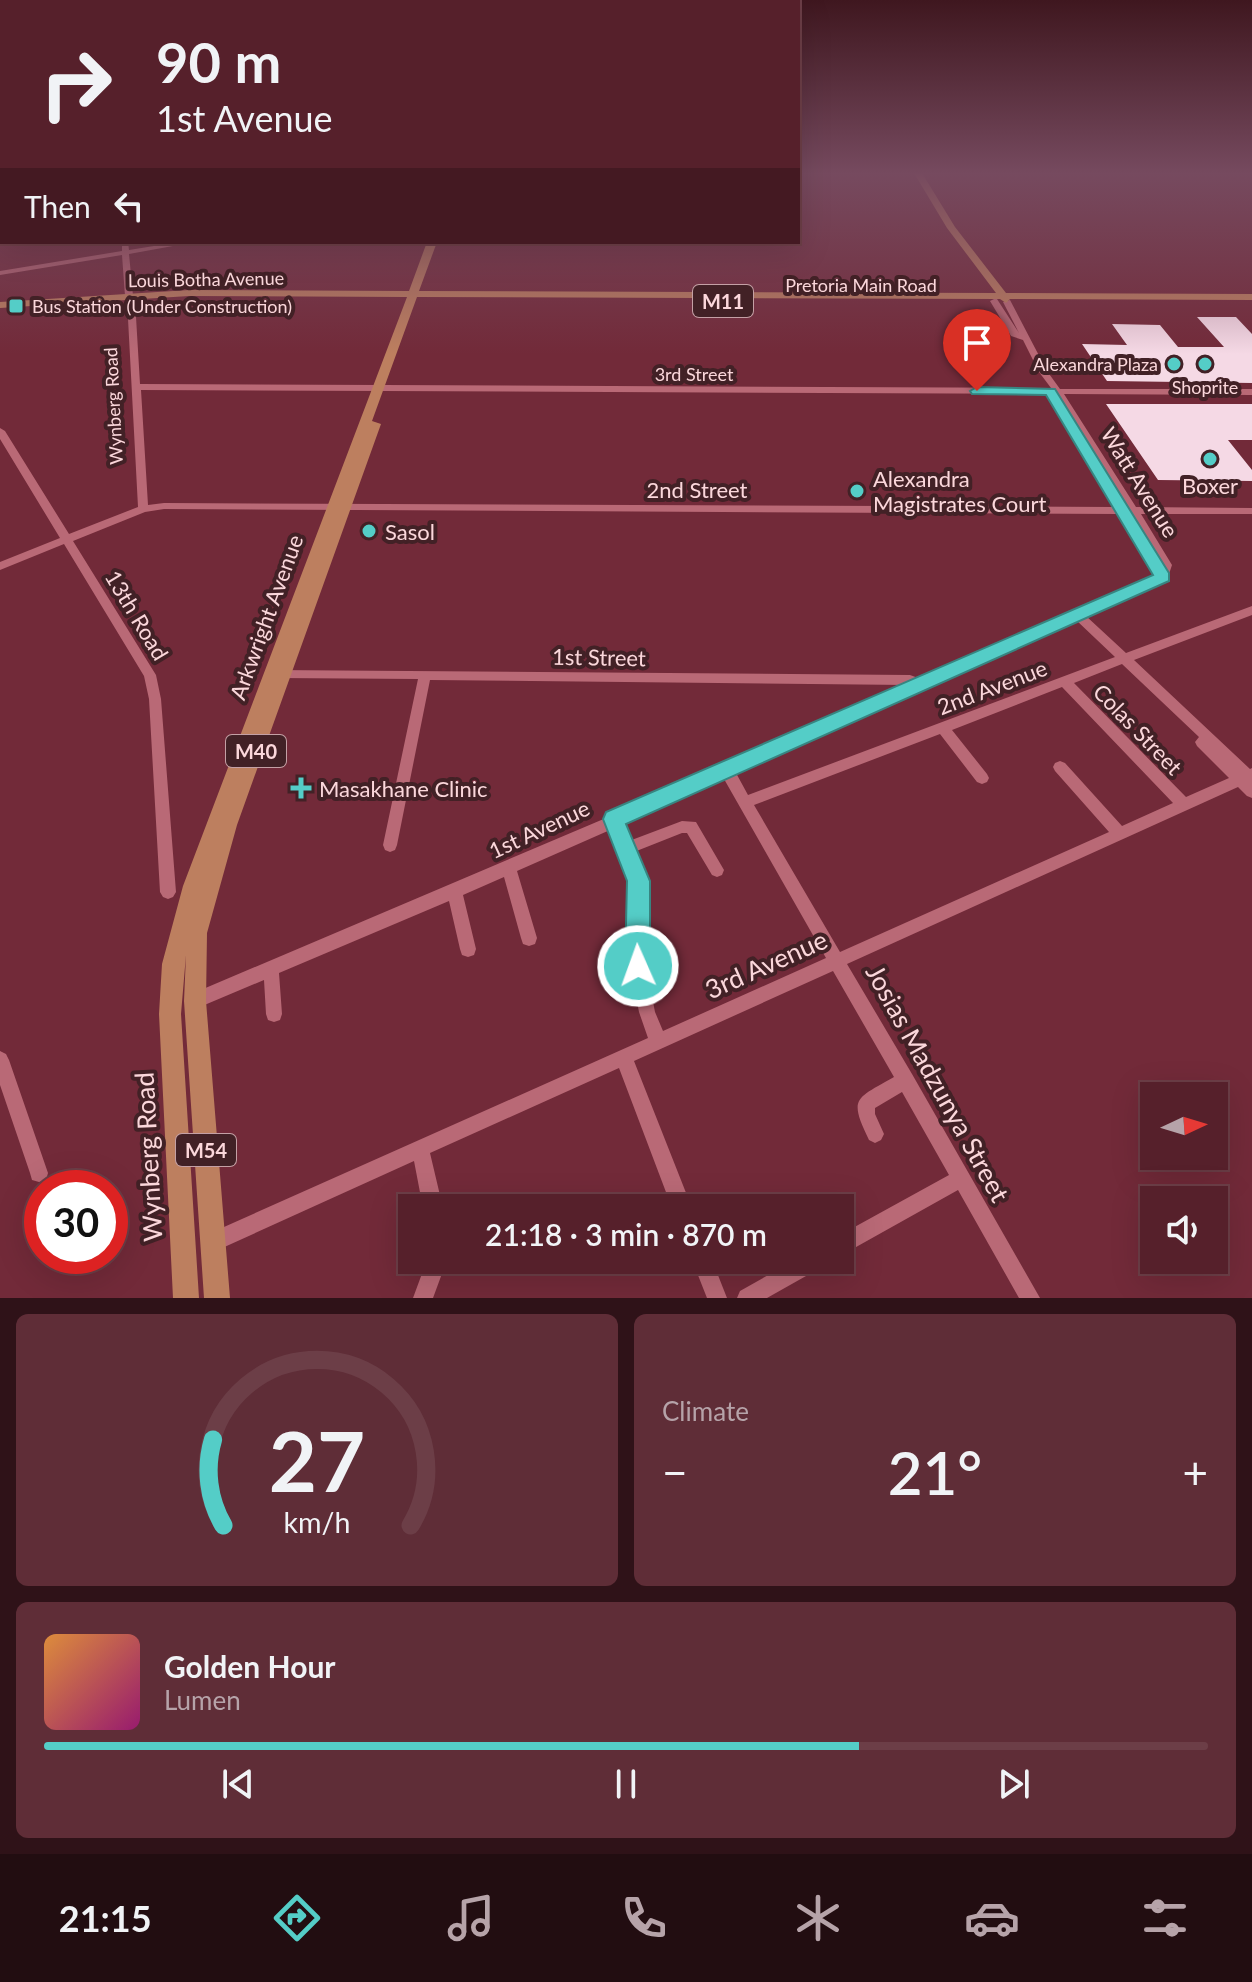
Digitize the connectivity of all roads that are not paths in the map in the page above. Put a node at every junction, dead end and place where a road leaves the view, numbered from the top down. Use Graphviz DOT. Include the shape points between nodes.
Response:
graph roads {
  1 [pos="950,234"];
  2 [pos="125,244"];
  3 [pos="181,244"];
  4 [pos="432,244"];
  5 [pos="438,244"];
  6 [pos="126,254"];
  7 [pos="0,273"];
  8 [pos="129,294"];
  9 [pos="440,296"];
  10 [pos="419,297"];
  11 [pos="1252,297"];
  12 [pos="998,299"];
  13 [pos="1252,304"];
  14 [pos="0,307"];
  15 [pos="136,387"];
  16 [pos="1052,388"];
  17 [pos="382,389"];
  18 [pos="1252,392"];
  19 [pos="0,431"];
  20 [pos="339,507"];
  21 [pos="143,509"];
  22 [pos="1123,511"];
  23 [pos="1136,511"];
  24 [pos="1252,511"];
  25 [pos="65,539"];
  26 [pos="0,566"];
  27 [pos="1163,577"];
  28 [pos="1252,610"];
  29 [pos="1079,616"];
  30 [pos="1118,655"];
  31 [pos="279,674"];
  32 [pos="425,675"];
  33 [pos="1064,681"];
  34 [pos="924,685"];
  35 [pos="943,728"];
  36 [pos="1060,767"];
  37 [pos="727,771"];
  38 [pos="1248,777"];
  39 [pos="982,778"];
  40 [pos="1252,792"];
  41 [pos="747,802"];
  42 [pos="1184,805"];
  43 [pos="613,819"];
  44 [pos="1120,834"];
  45 [pos="390,845"];
  46 [pos="625,849"];
  47 [pos="509,868"];
  48 [pos="717,870"];
  49 [pos="168,892"];
  50 [pos="455,892"];
  51 [pos="529,938"];
  52 [pos="468,949"];
  53 [pos="839,960"];
  54 [pos="271,970"];
  55 [pos="195,1001"];
  56 [pos="170,1014"];
  57 [pos="274,1014"];
  58 [pos="658,1041"];
  59 [pos="624,1057"];
  60 [pos="0,1060"];
  61 [pos="906,1080"];
  62 [pos="875,1134"];
  63 [pos="420,1148"];
  64 [pos="38,1170"];
  65 [pos="961,1178"];
  66 [pos="430,1194"];
  67 [pos="677,1194"];
  68 [pos="854,1238"];
  69 [pos="213,1242"];
  70 [pos="432,1274"];
  71 [pos="708,1274"];
  72 [pos="790,1274"];
  73 [pos="186,1298"];
  74 [pos="217,1298"];
  75 [pos="423,1298"];
  76 [pos="717,1298"];
  77 [pos="747,1298"];
  78 [pos="1030,1298"];
  1 -- 12 [label="main road, Watt Avenue"];
  2 -- 6 [label="street, Wynberg Road"];
  3 -- 6 [label="street"];
  4 -- 10 [label="main road, Arkwright Avenue / M40"];
  5 -- 10 [label="main road, Arkwright Avenue / M40"];
  6 -- 7 [label="street"];
  6 -- 8 [label="street, Wynberg Road"];
  8 -- 10 [label="main road, Louis Botha Avenue"];
  8 -- 14 [label="main road, Louis Botha Avenue"];
  8 -- 14 [label="main road, Louis Botha Avenue"];
  8 -- 15 [label="street, Wynberg Road"];
  9 -- 10 [label="main road"];
  9 -- 10 [label="main road"];
  9 -- 12 [label="main road, Pretoria Main Road / M11"];
  10 -- 17 [label="main road, Arkwright Avenue / M40"];
  11 -- 12 [label="main road, Pretoria Main Road / M11"];
  12 -- 13 [label="main road, Pretoria Main Road / M11"];
  12 -- 16 [label="street, Watt Avenue" via="1014,334 1024,338"];
  15 -- 17 [label="street, 3rd Street"];
  15 -- 21 [label="street, Wynberg Road"];
  16 -- 17 [label="street, 3rd Street"];
  16 -- 18 [label="street, 3rd Street"];
  16 -- 22 [label="street, Watt Avenue"];
  16 -- 23 [label="street, Watt Avenue"];
  17 -- 20 [label="main road, Arkwright Avenue / M40"];
  19 -- 25 [label="street, 13th Road"];
  20 -- 21 [label="street, 2nd Street"];
  20 -- 22 [label="street, 2nd Street"];
  20 -- 31 [label="main road, Arkwright Avenue / M40"];
  21 -- 25 [label="street"];
  22 -- 23 [label="street, 2nd Street"];
  22 -- 27 [label="street, Watt Avenue"];
  23 -- 24 [label="street, 2nd Street"];
  23 -- 27 [label="street, Watt Avenue" via="1167,565"];
  25 -- 26 [label="street"];
  25 -- 49 [label="street, 13th Road" via="110,605 154,686"];
  27 -- 29 [label="street, 1st Avenue"];
  28 -- 30 [label="street, 2nd Avenue"];
  29 -- 30 [label="street"];
  29 -- 34 [label="street, 1st Avenue"];
  30 -- 33 [label="street, 2nd Avenue"];
  30 -- 38 [label="street"];
  31 -- 32 [label="street, 1st Street"];
  31 -- 55 [label="main road, Arkwright Avenue / M40" via="205,898 197,933"];
  31 -- 56 [label="main road, Arkwright Avenue / M40" via="183,916"];
  32 -- 34 [label="street, 1st Street" via="910,680"];
  32 -- 45 [label="street"];
  33 -- 35 [label="street, 2nd Avenue"];
  33 -- 42 [label="street, Colas Street"];
  34 -- 37 [label="street, 1st Avenue"];
  35 -- 39 [label="street"];
  35 -- 41 [label="street, 2nd Avenue"];
  36 -- 44 [label="street"];
  37 -- 41 [label="street, Josias Madzunya Street"];
  37 -- 43 [label="street, 1st Avenue"];
  38 -- 40 [label="street"];
  38 -- 42 [label="street, 3rd Avenue"];
  41 -- 53 [label="street, Josias Madzunya Street"];
  42 -- 44 [label="street, 3rd Avenue"];
  43 -- 46 [label="street"];
  43 -- 47 [label="street, 1st Avenue"];
  44 -- 53 [label="street, 3rd Avenue"];
  46 -- 48 [label="street" via="691,827"];
  46 -- 58 [label="street" via="640,891 640,983"];
  47 -- 50 [label="street, 1st Avenue"];
  47 -- 51 [label="street"];
  50 -- 52 [label="street"];
  50 -- 54 [label="street, 1st Avenue"];
  53 -- 58 [label="street, 3rd Avenue"];
  53 -- 61 [label="street, Josias Madzunya Street"];
  54 -- 55 [label="street, 1st Avenue"];
  54 -- 57 [label="street"];
  55 -- 69 [label="main road, M54"];
  56 -- 73 [label="main road, Wynberg Road / M54"];
  58 -- 59 [label="street, 3rd Avenue"];
  59 -- 63 [label="street, 3rd Avenue"];
  59 -- 67 [label="street"];
  60 -- 64 [label="street"];
  61 -- 62 [label="street" via="867,1103"];
  61 -- 65 [label="street, Josias Madzunya Street"];
  63 -- 66 [label="street"];
  63 -- 69 [label="street, 3rd Avenue"];
  65 -- 68 [label="street"];
  65 -- 78 [label="street, Josias Madzunya Street"];
  69 -- 74 [label="main road, M54"];
  70 -- 75 [label="street"];
  71 -- 76 [label="street"];
  72 -- 77 [label="street"];
}
